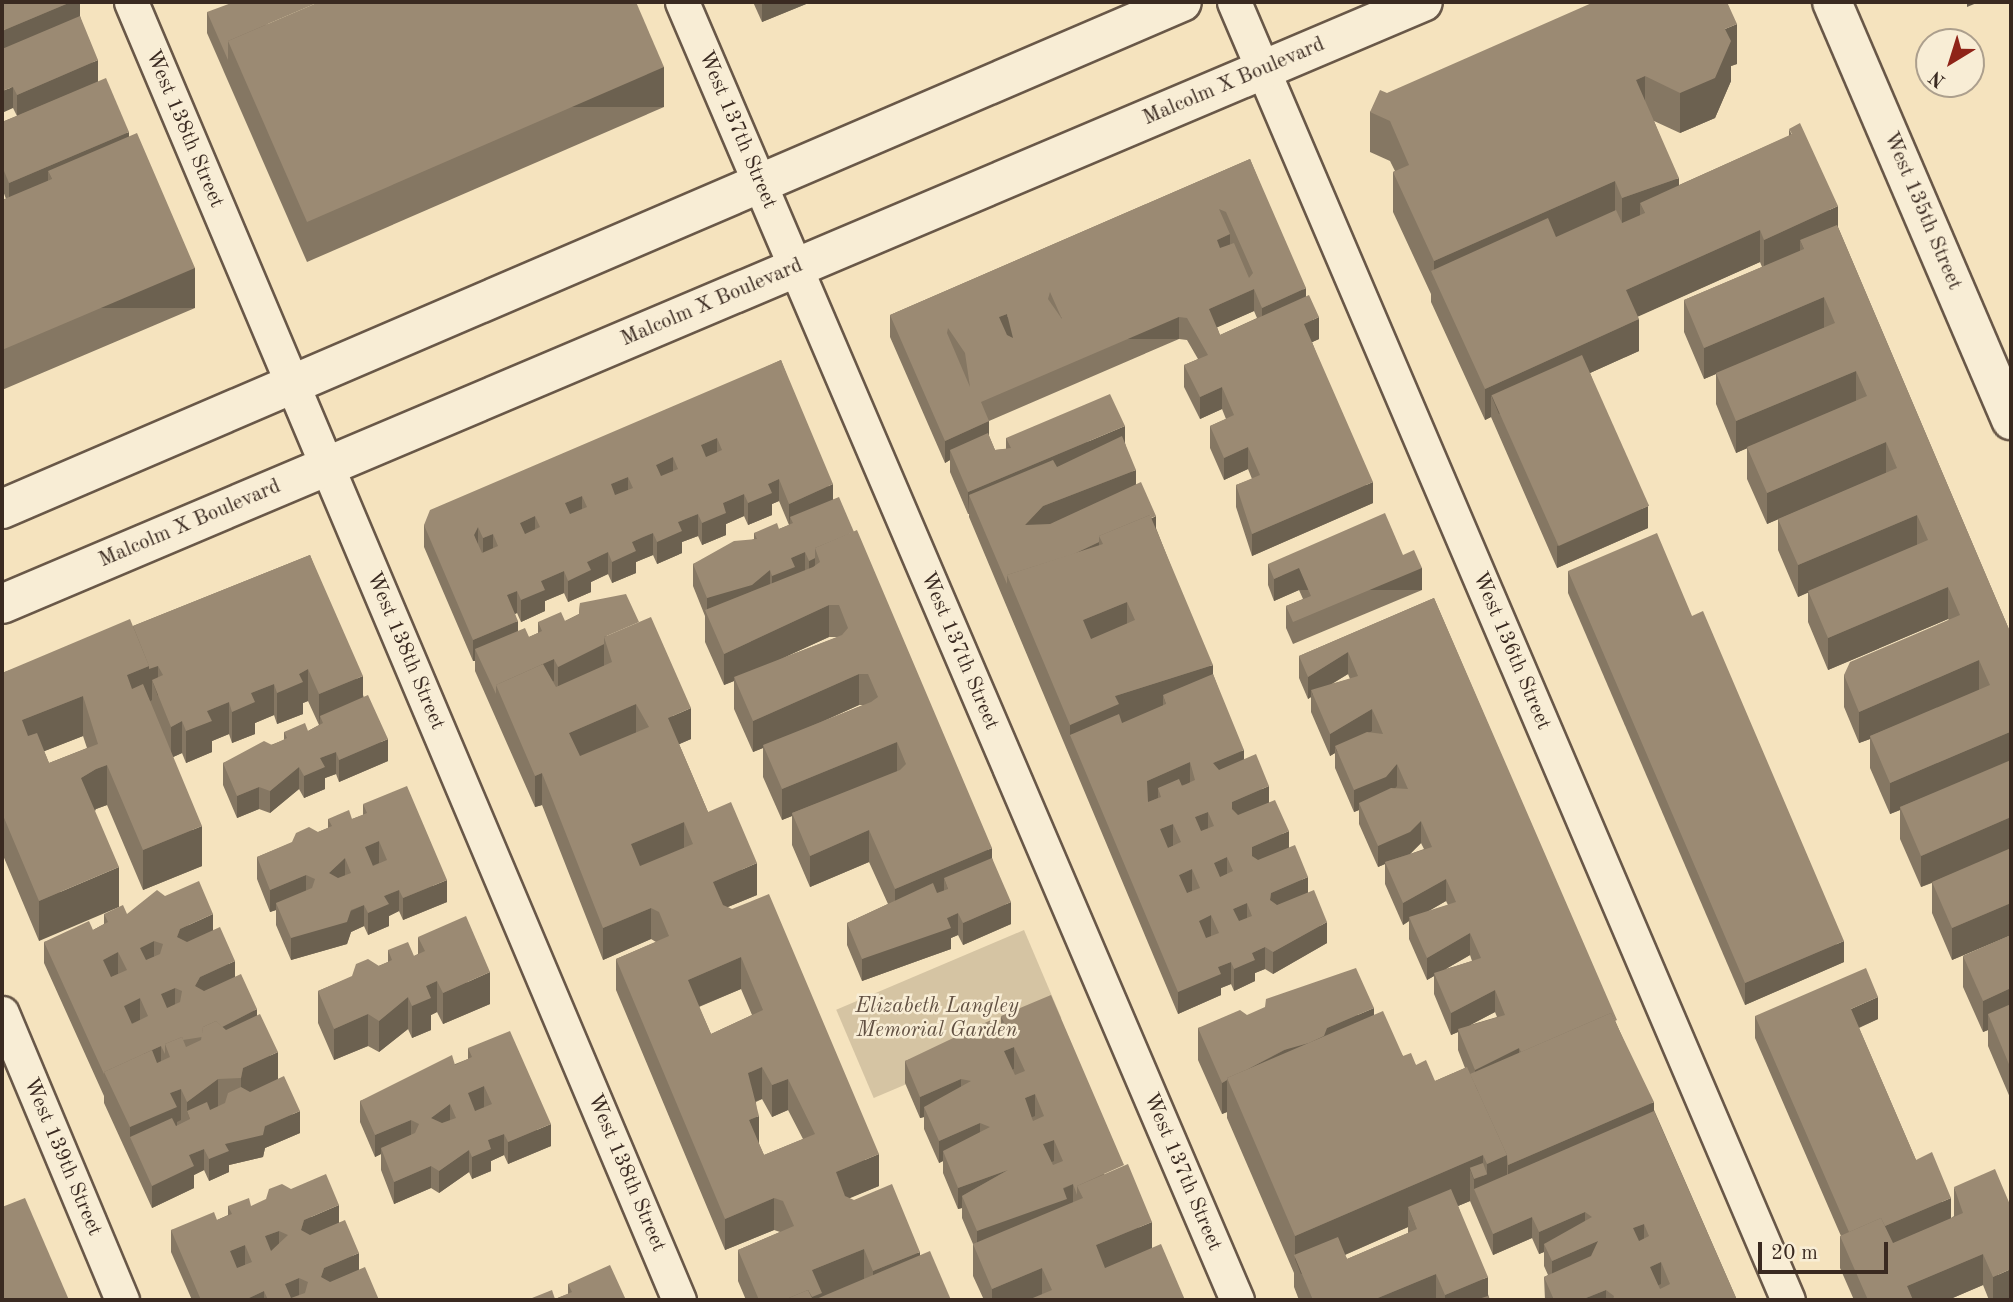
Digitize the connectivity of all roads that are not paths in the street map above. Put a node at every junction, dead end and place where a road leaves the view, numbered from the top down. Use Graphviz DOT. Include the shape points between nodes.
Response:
graph roads {
  1 [pos="131,2"];
  2 [pos="682,2"];
  3 [pos="1182,2"];
  4 [pos="1234,2"];
  5 [pos="1423,2"];
  6 [pos="1832,2"];
  7 [pos="1263,70"];
  8 [pos="758,182"];
  9 [pos="796,268"];
  10 [pos="292,383"];
  11 [pos="2011,420"];
  12 [pos="327,466"];
  13 [pos="2,509"];
  14 [pos="2,604"];
  15 [pos="2,1013"];
  16 [pos="122,1300"];
  17 [pos="679,1300"];
  18 [pos="1237,1300"];
  19 [pos="1788,1300"];
  1 -- 10 [label="street, West 138th Street"];
  2 -- 8 [label="street, West 137th Street"];
  3 -- 8 [label="main road"];
  4 -- 7 [label="street, West 136th Street"];
  5 -- 7 [label="main road, Malcolm X Boulevard"];
  6 -- 11 [label="main road, West 135th Street"];
  7 -- 9 [label="main road, Malcolm X Boulevard"];
  7 -- 19 [label="street, West 136th Street"];
  8 -- 9 [label="street, West 137th Street"];
  8 -- 10 [label="main road"];
  9 -- 12 [label="main road, Malcolm X Boulevard"];
  9 -- 18 [label="street, West 137th Street"];
  10 -- 12 [label="street, West 138th Street"];
  10 -- 13 [label="main road"];
  12 -- 14 [label="main road, Malcolm X Boulevard"];
  12 -- 17 [label="street, West 138th Street"];
  15 -- 16 [label="street, West 139th Street"];
}
